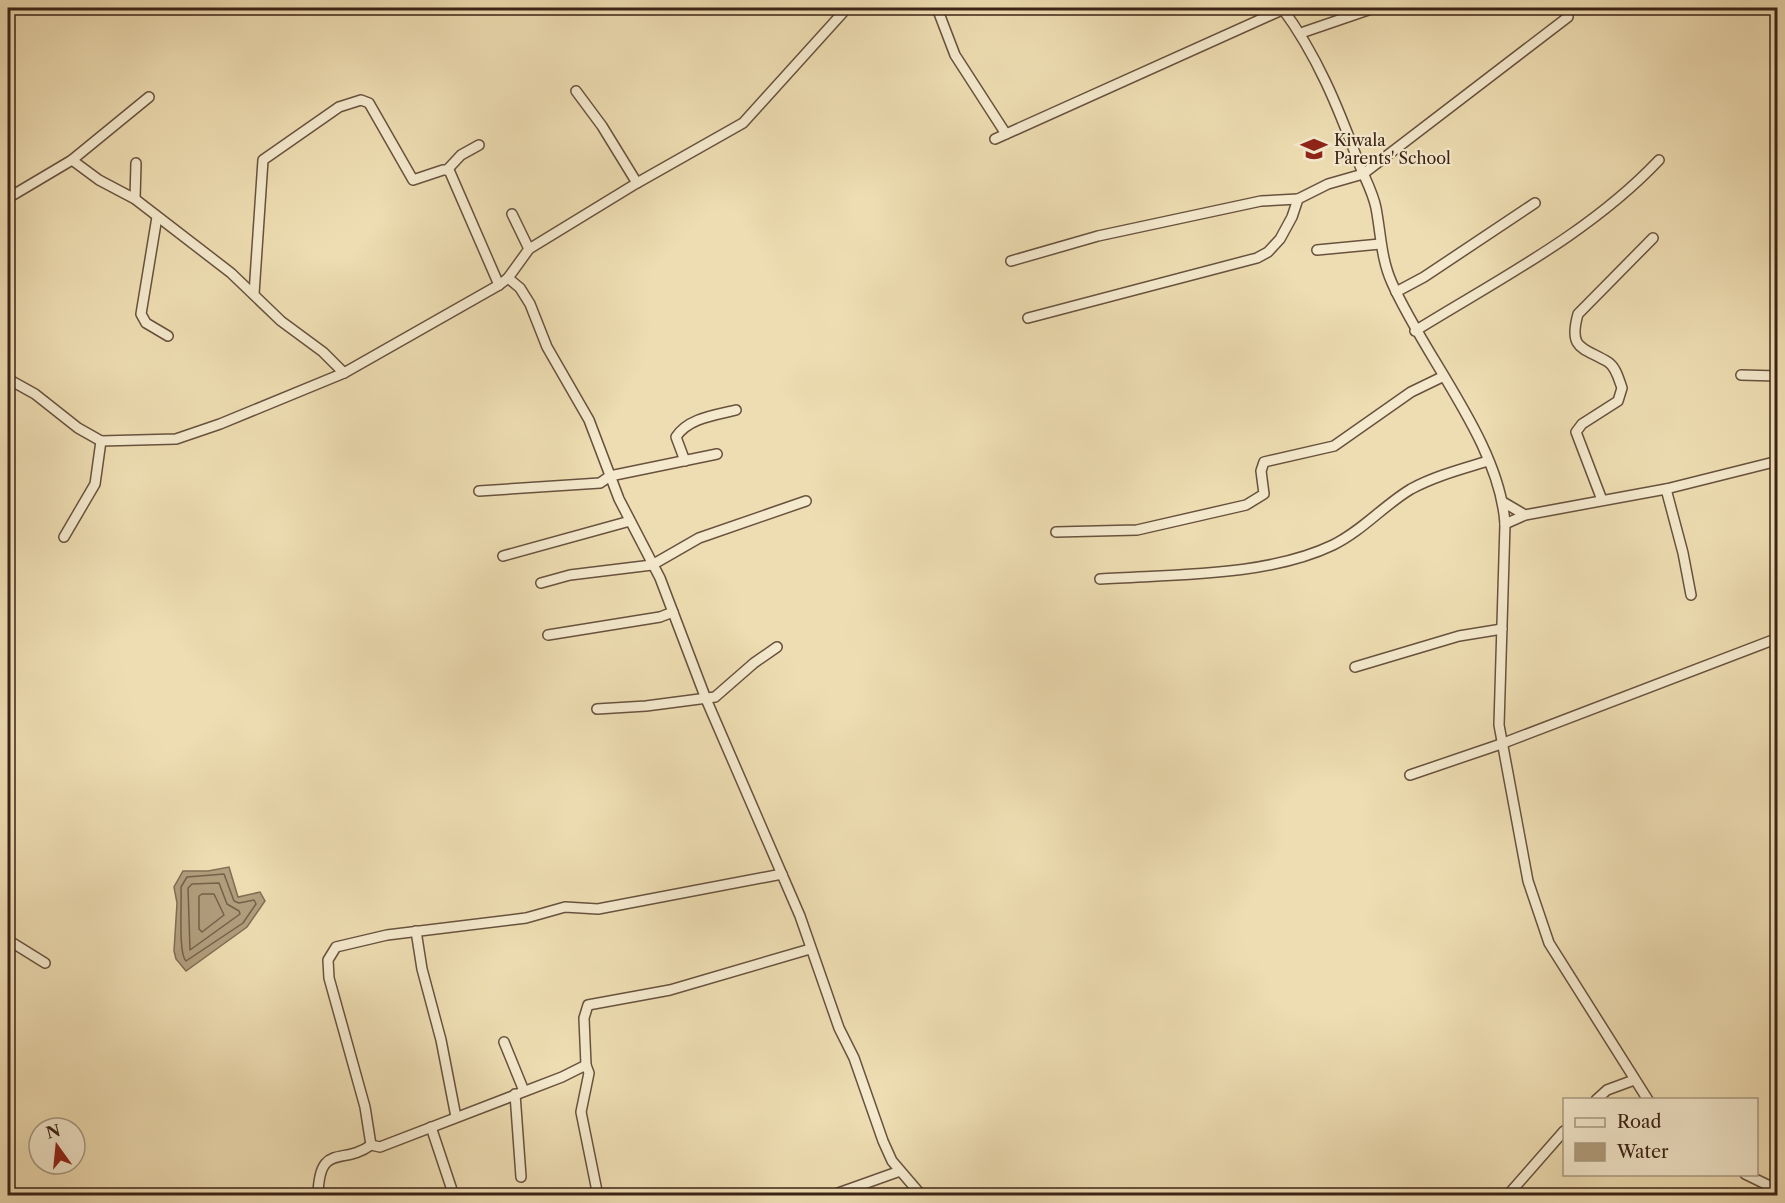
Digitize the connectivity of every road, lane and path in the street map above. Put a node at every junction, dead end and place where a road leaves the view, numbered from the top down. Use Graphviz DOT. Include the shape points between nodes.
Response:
graph roads {
  1 [pos="847,8"];
  2 [pos="937,8"];
  3 [pos="1283,8"];
  4 [pos="1374,8"];
  5 [pos="1568,17"];
  6 [pos="1301,33"];
  7 [pos="576,91"];
  8 [pos="149,97"];
  9 [pos="1006,134"];
  10 [pos="995,139"];
  11 [pos="479,145"];
  12 [pos="72,160"];
  13 [pos="1659,160"];
  14 [pos="136,163"];
  15 [pos="447,170"];
  16 [pos="1363,174"];
  17 [pos="637,183"];
  18 [pos="8,198"];
  19 [pos="1298,199"];
  20 [pos="135,200"];
  21 [pos="1535,203"];
  22 [pos="512,214"];
  23 [pos="157,217"];
  24 [pos="1653,238"];
  25 [pos="1380,244"];
  26 [pos="529,249"];
  27 [pos="1317,250"];
  28 [pos="1011,261"];
  29 [pos="508,278"];
  30 [pos="499,285"];
  31 [pos="1396,292"];
  32 [pos="254,294"];
  33 [pos="1028,318"];
  34 [pos="1415,331"];
  35 [pos="168,336"];
  36 [pos="344,373"];
  37 [pos="1741,375"];
  38 [pos="1778,376"];
  39 [pos="1442,377"];
  40 [pos="8,379"];
  41 [pos="736,410"];
  42 [pos="101,441"];
  43 [pos="717,453"];
  44 [pos="1488,460"];
  45 [pos="685,461"];
  46 [pos="1778,461"];
  47 [pos="610,476"];
  48 [pos="1666,489"];
  49 [pos="479,491"];
  50 [pos="1602,500"];
  51 [pos="806,501"];
  52 [pos="1503,502"];
  53 [pos="1525,515"];
  54 [pos="630,521"];
  55 [pos="1505,524"];
  56 [pos="1056,532"];
  57 [pos="64,537"];
  58 [pos="503,556"];
  59 [pos="652,565"];
  60 [pos="1100,579"];
  61 [pos="541,583"];
  62 [pos="1691,595"];
  63 [pos="673,612"];
  64 [pos="1502,629"];
  65 [pos="548,635"];
  66 [pos="1778,638"];
  67 [pos="777,648"];
  68 [pos="1354,667"];
  69 [pos="706,699"];
  70 [pos="597,709"];
  71 [pos="1501,744"];
  72 [pos="1410,775"];
  73 [pos="782,874"];
  74 [pos="416,931"];
  75 [pos="8,940"];
  76 [pos="810,949"];
  77 [pos="45,963"];
  78 [pos="504,1042"];
  79 [pos="586,1065"];
  80 [pos="1635,1080"];
  81 [pos="520,1093"];
  82 [pos="1598,1098"];
  83 [pos="1647,1098"];
  84 [pos="456,1117"];
  85 [pos="431,1127"];
  86 [pos="1563,1132"];
  87 [pos="371,1145"];
  88 [pos="900,1171"];
  89 [pos="1749,1176"];
  90 [pos="521,1177"];
  91 [pos="1778,1190"];
  92 [pos="318,1196"];
  93 [pos="454,1196"];
  94 [pos="598,1196"];
  95 [pos="830,1196"];
  96 [pos="922,1196"];
  97 [pos="1507,1196"];
  1 -- 17 [label="street" via="743,123"];
  2 -- 9 [label="street" via="955,55"];
  3 -- 6 [label="street"];
  3 -- 9 [label="street"];
  4 -- 6 [label="street"];
  5 -- 16 [label="street"];
  6 -- 16 [label="street" via="1323,72"];
  7 -- 17 [label="street"];
  8 -- 12 [label="street"];
  9 -- 10 [label="street"];
  11 -- 15 [label="street" via="461,155"];
  12 -- 18 [label="street"];
  12 -- 20 [label="street"];
  13 -- 34 [label="street" via="1606,209 1547,251"];
  14 -- 20 [label="street"];
  15 -- 30 [label="street"];
  15 -- 32 [label="street" via="413,180 369,103 361,100 339,108 263,160"];
  16 -- 19 [label="street" via="1328,184"];
  16 -- 25 [label="street" via="1376,208"];
  17 -- 26 [label="street"];
  19 -- 28 [label="street" via="1261,201 1098,236"];
  19 -- 33 [label="street" via="1280,239 1257,258"];
  20 -- 23 [label="street"];
  21 -- 31 [label="street"];
  22 -- 26 [label="street"];
  23 -- 32 [label="street"];
  23 -- 35 [label="street" via="141,314 143,321"];
  24 -- 50 [label="street" via="1578,314 1574,328 1575,340 1582,349 1609,362 1622,388 1618,400 1576,432"];
  25 -- 27 [label="street"];
  25 -- 31 [label="street"];
  26 -- 29 [label="street"];
  29 -- 30 [label="street"];
  29 -- 47 [label="street" via="531,304 547,347 589,420"];
  30 -- 36 [label="street"];
  31 -- 34 [label="street"];
  32 -- 36 [label="street"];
  34 -- 39 [label="street"];
  36 -- 42 [label="street" via="176,439"];
  37 -- 38 [label="street"];
  39 -- 44 [label="street"];
  39 -- 56 [label="street" via="1411,392 1334,446 1264,462 1264,494 1246,505 1137,530"];
  40 -- 42 [label="street"];
  41 -- 45 [label="street" via="681,429 676,436"];
  42 -- 57 [label="street" via="95,484"];
  43 -- 45 [label="street"];
  44 -- 52 [label="street"];
  44 -- 60 [label="street" via="1410,490 1344,538 1310,554 1222,571"];
  45 -- 47 [label="street"];
  46 -- 48 [label="street"];
  47 -- 49 [label="street" via="600,483"];
  47 -- 54 [label="street"];
  48 -- 50 [label="street"];
  48 -- 62 [label="street"];
  50 -- 53 [label="street"];
  51 -- 59 [label="street" via="699,538"];
  52 -- 53 [label="street"];
  52 -- 55 [label="street"];
  53 -- 55 [label="street"];
  54 -- 58 [label="street"];
  54 -- 59 [label="street"];
  55 -- 64 [label="street"];
  59 -- 61 [label="street" via="570,575"];
  59 -- 63 [label="street"];
  63 -- 65 [label="street"];
  63 -- 69 [label="street"];
  64 -- 68 [label="street" via="1459,636"];
  64 -- 71 [label="street"];
  66 -- 71 [label="street"];
  67 -- 69 [label="street" via="715,697"];
  69 -- 70 [label="street"];
  69 -- 73 [label="street"];
  71 -- 72 [label="street"];
  71 -- 80 [label="street" via="1540,922 1549,943"];
  73 -- 74 [label="street" via="598,909 565,907 526,918"];
  73 -- 76 [label="street"];
  74 -- 84 [label="street"];
  74 -- 87 [label="street" via="342,944 328,960 333,995 365,1107"];
  75 -- 77 [label="street"];
  76 -- 79 [label="street" via="670,990 591,1002 584,1018"];
  76 -- 88 [label="street" via="883,1141"];
  78 -- 81 [label="street"];
  79 -- 81 [label="street"];
  79 -- 94 [label="street" via="589,1073 581,1112"];
  80 -- 82 [label="street" via="1607,1090"];
  80 -- 83 [label="street"];
  81 -- 84 [label="street"];
  81 -- 90 [label="street"];
  84 -- 85 [label="street"];
  85 -- 87 [label="street" via="380,1147"];
  85 -- 93 [label="street"];
  86 -- 97 [label="street"];
  87 -- 92 [label="street" via="364,1151 326,1161"];
  88 -- 95 [label="street"];
  88 -- 96 [label="street"];
  89 -- 91 [label="street"];
}
